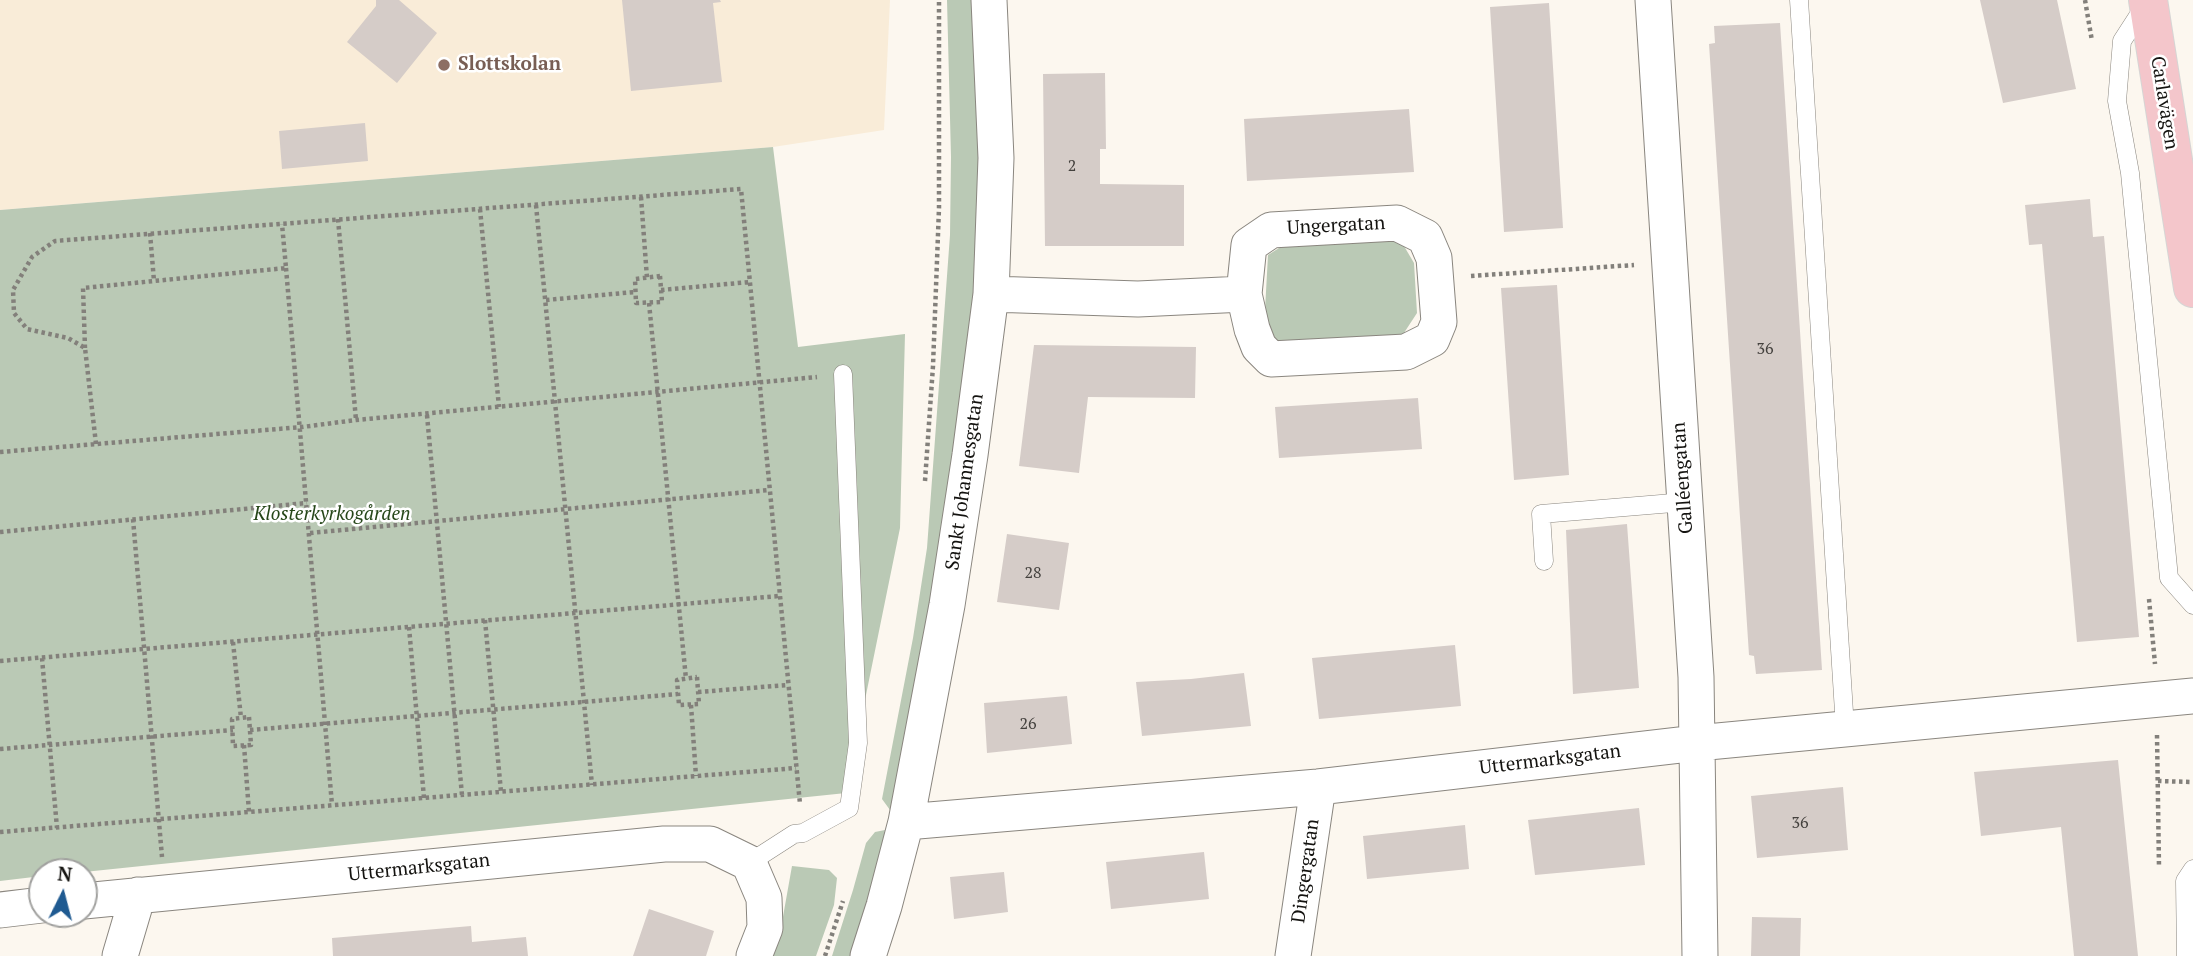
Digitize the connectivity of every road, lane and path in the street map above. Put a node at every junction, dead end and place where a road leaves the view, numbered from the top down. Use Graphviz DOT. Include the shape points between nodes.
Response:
graph roads {
  1 [pos="939,0"];
  2 [pos="989,0"];
  3 [pos="1653,0"];
  4 [pos="1799,0"];
  5 [pos="2147,0"];
  6 [pos="641,197"];
  7 [pos="536,205"];
  8 [pos="480,209"];
  9 [pos="338,219"];
  10 [pos="282,224"];
  11 [pos="150,233"];
  12 [pos="2191,245"];
  13 [pos="1670,262"];
  14 [pos="286,268"];
  15 [pos="647,278"];
  16 [pos="1436,278"];
  17 [pos="154,281"];
  18 [pos="750,282"];
  19 [pos="2193,288"];
  20 [pos="661,290"];
  21 [pos="635,292"];
  22 [pos="991,294"];
  23 [pos="1244,294"];
  24 [pos="546,300"];
  25 [pos="649,303"];
  26 [pos="85,348"];
  27 [pos="843,374"];
  28 [pos="759,383"];
  29 [pos="658,392"];
  30 [pos="556,402"];
  31 [pos="499,407"];
  32 [pos="427,415"];
  33 [pos="356,420"];
  34 [pos="302,428"];
  35 [pos="96,444"];
  36 [pos="0,452"];
  37 [pos="925,485"];
  38 [pos="769,490"];
  39 [pos="668,499"];
  40 [pos="1685,502"];
  41 [pos="307,503"];
  42 [pos="567,509"];
  43 [pos="133,519"];
  44 [pos="437,521"];
  45 [pos="0,532"];
  46 [pos="310,533"];
  47 [pos="1544,561"];
  48 [pos="779,596"];
  49 [pos="679,604"];
  50 [pos="2193,605"];
  51 [pos="577,613"];
  52 [pos="485,620"];
  53 [pos="448,624"];
  54 [pos="409,627"];
  55 [pos="318,634"];
  56 [pos="233,642"];
  57 [pos="144,650"];
  58 [pos="42,658"];
  59 [pos="0,662"];
  60 [pos="686,679"];
  61 [pos="788,685"];
  62 [pos="698,692"];
  63 [pos="678,694"];
  64 [pos="2193,696"];
  65 [pos="584,702"];
  66 [pos="691,705"];
  67 [pos="493,709"];
  68 [pos="454,713"];
  69 [pos="417,716"];
  70 [pos="241,718"];
  71 [pos="326,723"];
  72 [pos="1845,728"];
  73 [pos="233,730"];
  74 [pos="250,730"];
  75 [pos="2157,733"];
  76 [pos="153,736"];
  77 [pos="1697,743"];
  78 [pos="50,744"];
  79 [pos="244,745"];
  80 [pos="0,749"];
  81 [pos="796,768"];
  82 [pos="696,776"];
  83 [pos="2158,781"];
  84 [pos="2193,782"];
  85 [pos="592,785"];
  86 [pos="1318,787"];
  87 [pos="501,792"];
  88 [pos="462,795"];
  89 [pos="424,798"];
  90 [pos="332,805"];
  91 [pos="249,812"];
  92 [pos="158,819"];
  93 [pos="906,822"];
  94 [pos="57,828"];
  95 [pos="0,832"];
  96 [pos="803,833"];
  97 [pos="749,863"];
  98 [pos="163,867"];
  99 [pos="2193,869"];
  100 [pos="2159,875"];
  101 [pos="138,895"];
  102 [pos="98,899"];
  103 [pos="28,907"];
  104 [pos="0,910"];
  105 [pos="120,956"];
  106 [pos="754,956"];
  107 [pos="868,956"];
  108 [pos="1293,956"];
  109 [pos="1700,956"];
  110 [pos="2186,956"];
  1 -- 37 [label="path" via="939,208"];
  2 -- 22 [label="street, Sankt Johannesgatan" via="996,158"];
  3 -- 13 [label="street, Galléengatan"];
  4 -- 72 [label="lane"];
  5 -- 12 [label="main road, Carlavägen"];
  5 -- 50 [label="lane" via="2122,41 2117,101 2130,173 2169,578"];
  6 -- 7 [label="path"];
  6 -- 15 [label="path"];
  6 -- 18 [label="path" via="741,189"];
  7 -- 8 [label="path"];
  7 -- 24 [label="path"];
  8 -- 9 [label="path"];
  8 -- 31 [label="path"];
  9 -- 10 [label="path"];
  9 -- 33 [label="path"];
  10 -- 11 [label="path"];
  10 -- 14 [label="path"];
  11 -- 17 [label="path"];
  11 -- 26 [label="path" via="55,241 32,257 13,290 14,313 26,329 68,338"];
  12 -- 19 [label="main road, Carlavägen"];
  13 -- 16 [label="path"];
  13 -- 40 [label="street, Galléengatan"];
  14 -- 17 [label="path"];
  14 -- 34 [label="path"];
  15 -- 20 [label="path" via="660,276"];
  15 -- 21 [label="path" via="635,279"];
  16 -- 23 [label="street, Ungergatan" via="1425,237 1397,223 1271,230 1249,245"];
  16 -- 23 [label="street, Ungergatan" via="1439,322 1432,339 1406,352 1271,359 1259,347"];
  17 -- 26 [label="path" via="83,288"];
  18 -- 20 [label="path"];
  18 -- 28 [label="path"];
  20 -- 25 [label="path" via="662,302"];
  21 -- 24 [label="path"];
  21 -- 25 [label="path" via="636,303"];
  22 -- 23 [label="street" via="1138,299"];
  22 -- 93 [label="street, Sankt Johannesgatan" via="947,605"];
  24 -- 30 [label="path"];
  25 -- 29 [label="path"];
  26 -- 35 [label="path"];
  27 -- 28 [label="path"];
  27 -- 96 [label="lane" via="858,743 849,808"];
  28 -- 29 [label="path"];
  28 -- 38 [label="path"];
  29 -- 30 [label="path"];
  29 -- 39 [label="path"];
  30 -- 31 [label="path"];
  30 -- 42 [label="path"];
  31 -- 32 [label="path"];
  32 -- 33 [label="path"];
  32 -- 44 [label="path"];
  33 -- 34 [label="path"];
  34 -- 35 [label="path"];
  34 -- 41 [label="path"];
  35 -- 36 [label="path"];
  38 -- 39 [label="path"];
  38 -- 48 [label="path"];
  39 -- 42 [label="path"];
  39 -- 49 [label="path"];
  40 -- 47 [label="lane" via="1541,514"];
  40 -- 77 [label="street, Galléengatan"];
  41 -- 43 [label="path"];
  41 -- 46 [label="path"];
  42 -- 44 [label="path"];
  42 -- 51 [label="path"];
  43 -- 45 [label="path"];
  43 -- 57 [label="path"];
  44 -- 46 [label="path"];
  44 -- 53 [label="path"];
  46 -- 55 [label="path"];
  48 -- 49 [label="path"];
  48 -- 61 [label="path"];
  49 -- 51 [label="path"];
  49 -- 60 [label="path"];
  51 -- 52 [label="path"];
  51 -- 65 [label="path"];
  52 -- 53 [label="path"];
  52 -- 67 [label="path"];
  53 -- 54 [label="path"];
  53 -- 68 [label="path"];
  54 -- 55 [label="path"];
  54 -- 69 [label="path"];
  55 -- 56 [label="path"];
  55 -- 71 [label="path"];
  56 -- 57 [label="path"];
  56 -- 70 [label="path"];
  57 -- 58 [label="path"];
  57 -- 76 [label="path"];
  58 -- 59 [label="path"];
  58 -- 78 [label="path"];
  60 -- 62 [label="path" via="697,677"];
  60 -- 63 [label="path" via="677,680"];
  61 -- 62 [label="path"];
  61 -- 81 [label="path"];
  62 -- 66 [label="path" via="699,704"];
  63 -- 65 [label="path"];
  63 -- 66 [label="path" via="679,705"];
  64 -- 72 [label="street, Uttermarksgatan"];
  65 -- 67 [label="path"];
  65 -- 85 [label="path"];
  66 -- 82 [label="path"];
  67 -- 68 [label="path"];
  67 -- 87 [label="path"];
  68 -- 69 [label="path"];
  68 -- 88 [label="path"];
  69 -- 71 [label="path"];
  69 -- 89 [label="path"];
  70 -- 73 [label="path" via="232,719"];
  70 -- 74 [label="path" via="249,717"];
  71 -- 74 [label="path"];
  71 -- 90 [label="path"];
  72 -- 77 [label="street, Uttermarksgatan"];
  73 -- 76 [label="path"];
  73 -- 79 [label="path" via="233,746"];
  74 -- 79 [label="path" via="251,745"];
  75 -- 83 [label="path"];
  76 -- 78 [label="path"];
  76 -- 92 [label="path"];
  77 -- 86 [label="street, Uttermarksgatan"];
  77 -- 109 [label="street, Galléengatan"];
  78 -- 80 [label="path"];
  78 -- 94 [label="path"];
  79 -- 91 [label="path"];
  81 -- 82 [label="path"];
  81 -- 96 [label="path"];
  82 -- 85 [label="path"];
  83 -- 84 [label="path"];
  83 -- 100 [label="path"];
  85 -- 87 [label="path"];
  86 -- 93 [label="street, Uttermarksgatan"];
  86 -- 108 [label="street, Dingergatan"];
  87 -- 88 [label="path"];
  88 -- 89 [label="path"];
  89 -- 90 [label="path"];
  90 -- 91 [label="path"];
  91 -- 92 [label="path"];
  92 -- 94 [label="path"];
  92 -- 98 [label="path"];
  93 -- 107 [label="street, Sankt Johannesgatan"];
  94 -- 95 [label="path"];
  96 -- 97 [label="lane"];
  97 -- 101 [label="street, Uttermarksgatan" via="709,844 664,844"];
  97 -- 106 [label="street" via="764,898 765,928"];
  99 -- 110 [label="lane" via="2185,881"];
  101 -- 102 [label="street, Uttermarksgatan"];
  101 -- 105 [label="street"];
  103 -- 104 [label="street"];
}
